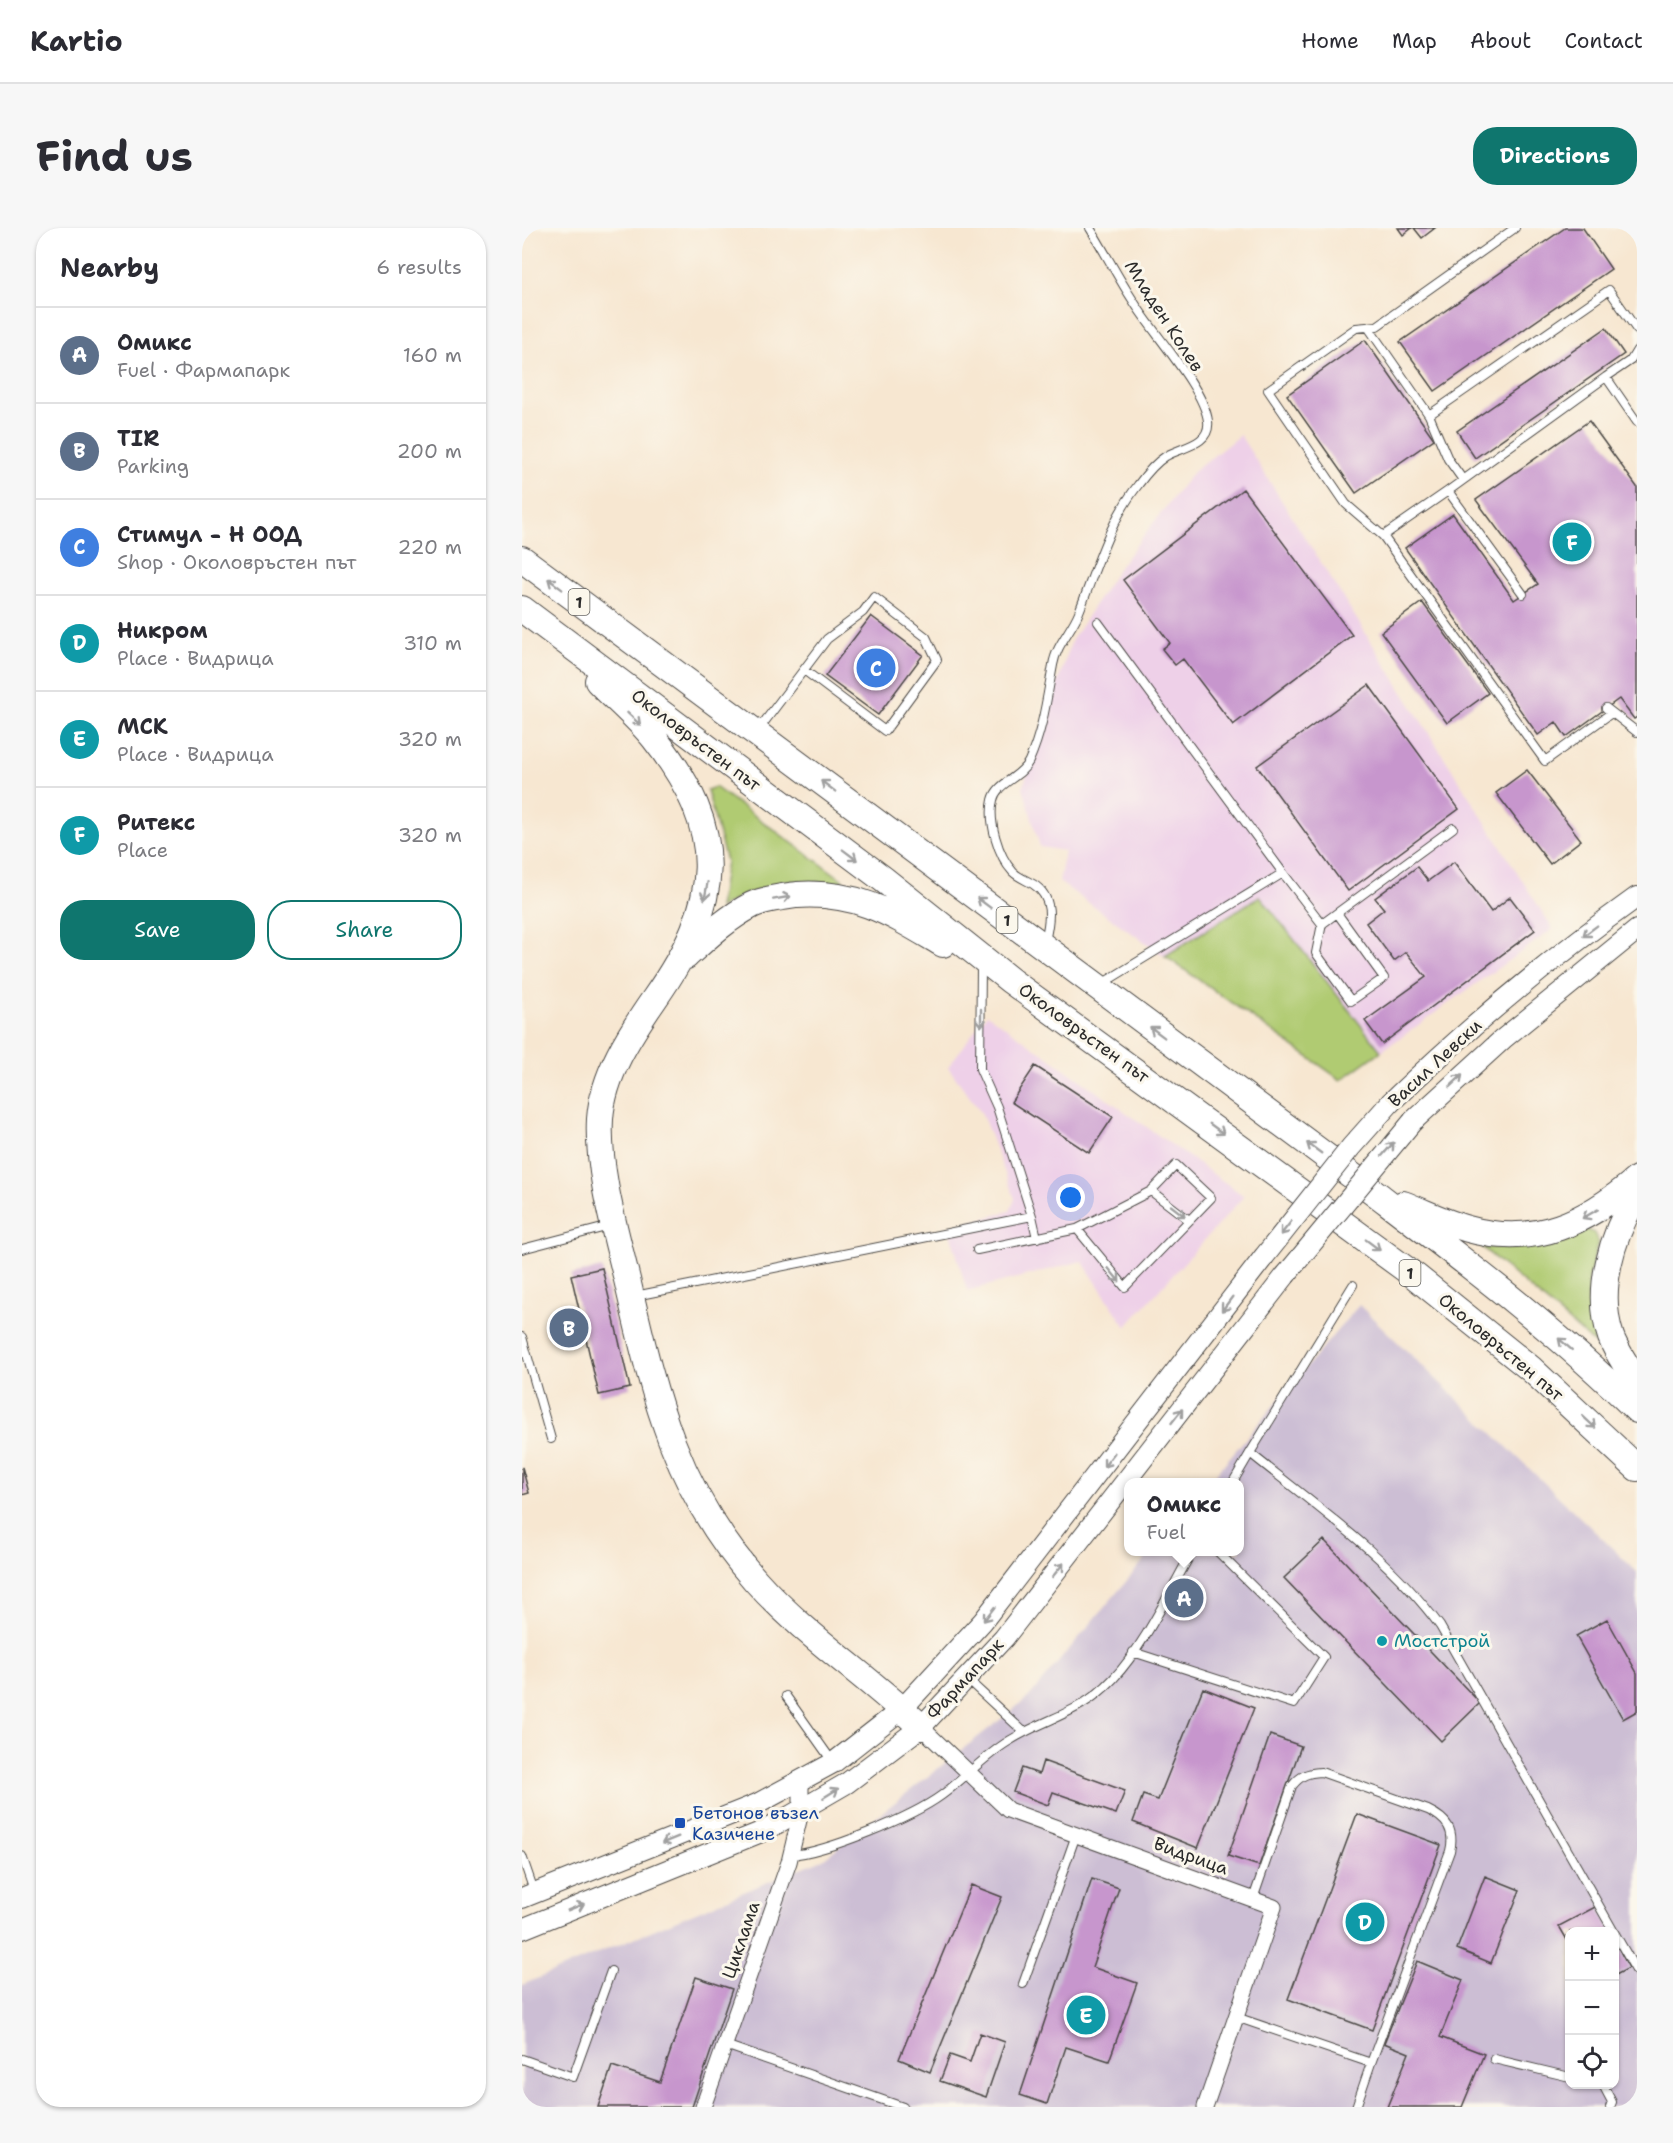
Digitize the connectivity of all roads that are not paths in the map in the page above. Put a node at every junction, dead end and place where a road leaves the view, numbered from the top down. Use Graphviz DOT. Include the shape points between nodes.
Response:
graph roads {
  1 [pos="1090,228"];
  2 [pos="1515,228"];
  3 [pos="1368,327"];
  4 [pos="1637,330"];
  5 [pos="1637,350"];
  6 [pos="1606,377"];
  7 [pos="1429,415"];
  8 [pos="1637,422"];
  9 [pos="1463,480"];
  10 [pos="1448,491"];
  11 [pos="1383,536"];
  12 [pos="522,559"];
  13 [pos="1523,594"];
  14 [pos="522,609"];
  15 [pos="1098,622"];
  16 [pos="551,631"];
  17 [pos="804,670"];
  18 [pos="1637,732"];
  19 [pos="756,733"];
  20 [pos="1453,828"];
  21 [pos="1283,873"];
  22 [pos="1637,897"];
  23 [pos="1337,913"];
  24 [pos="1322,924"];
  25 [pos="1637,930"];
  26 [pos="1044,947"];
  27 [pos="681,960"];
  28 [pos="981,966"];
  29 [pos="1011,981"];
  30 [pos="1096,987"];
  31 [pos="1637,1179"];
  32 [pos="1151,1191"];
  33 [pos="1637,1194"];
  34 [pos="1378,1195"];
  35 [pos="1032,1216"];
  36 [pos="1190,1220"];
  37 [pos="614,1224"];
  38 [pos="1077,1229"];
  39 [pos="1037,1238"];
  40 [pos="522,1249"];
  41 [pos="977,1250"];
  42 [pos="1263,1258"];
  43 [pos="1285,1276"];
  44 [pos="1353,1285"];
  45 [pos="631,1297"];
  46 [pos="522,1337"];
  47 [pos="1637,1382"];
  48 [pos="1637,1410"];
  49 [pos="551,1439"];
  50 [pos="1251,1453"];
  51 [pos="1637,1468"];
  52 [pos="1129,1478"];
  53 [pos="1235,1478"];
  54 [pos="1124,1485"];
  55 [pos="1189,1556"];
  56 [pos="1223,1556"];
  57 [pos="1133,1652"];
  58 [pos="968,1680"];
  59 [pos="786,1696"];
  60 [pos="902,1709"];
  61 [pos="921,1727"];
  62 [pos="1024,1732"];
  63 [pos="833,1763"];
  64 [pos="968,1773"];
  65 [pos="801,1782"];
  66 [pos="801,1812"];
  67 [pos="1076,1835"];
  68 [pos="791,1854"];
  69 [pos="522,1856"];
  70 [pos="528,1896"];
  71 [pos="1253,1899"];
  72 [pos="1611,1927"];
  73 [pos="522,1929"];
  74 [pos="1619,1941"];
  75 [pos="611,1971"];
  76 [pos="1637,1972"];
  77 [pos="1023,1984"];
  78 [pos="1236,2017"];
  79 [pos="725,2045"];
  80 [pos="522,2059"];
  81 [pos="1494,2059"];
  82 [pos="1371,2063"];
  83 [pos="1565,2076"];
  84 [pos="1605,2089"];
  85 [pos="703,2107"];
  86 [pos="903,2107"];
  87 [pos="1205,2107"];
  88 [pos="1356,2107"];
  89 [pos="1610,2107"];
  1 -- 26 [label="lane, Младен Колев" via="1134,304 1190,384 1205,409 1208,423 1203,437 1194,446 1166,456 1131,496 1096,561 1079,613 1060,645 1029,760 1022,772 1001,786 994,797 991,813 1006,862 1015,874 1046,897 1050,922"];
  2 -- 3 [label="lane" via="1377,326"];
  3 -- 7 [label="lane"];
  3 -- 11 [label="lane" via="1356,328 1268,390 1346,504"];
  4 -- 7 [label="lane" via="1609,290"];
  5 -- 6 [label="lane" via="1631,360"];
  6 -- 8 [label="lane"];
  6 -- 9 [label="lane"];
  7 -- 9 [label="lane" via="1448,459"];
  9 -- 10 [label="lane"];
  10 -- 11 [label="lane"];
  10 -- 13 [label="lane"];
  11 -- 18 [label="lane" via="1545,761 1608,711"];
  19 -- 12 [label="highway, 1, one-way"];
  14 -- 16 [label="highway, Околовръстен път / 1"];
  15 -- 21 [label="lane"];
  16 -- 27 [label="highway, one-way" via="652,735 695,804 706,835 710,868 704,904"];
  16 -- 29 [label="highway, Околовръстен път / 1, one-way" via="883,879"];
  17 -- 17 [label="lane" via="827,639 863,612 874,597 926,637 937,660 885,730"];
  17 -- 19 [label="lane"];
  26 -- 19 [label="highway, 1, one-way"];
  20 -- 23 [label="lane"];
  21 -- 24 [label="lane"];
  21 -- 30 [label="lane"];
  22 -- 42 [label="street, Васил Левски, one-way, bridge" via="1490,1013 1391,1102"];
  23 -- 24 [label="lane"];
  23 -- 24 [label="lane" via="1384,978 1351,1001 1316,953"];
  43 -- 25 [label="street, Васил Левски, one-way, bridge" via="1413,1121 1503,1040"];
  26 -- 30 [label="highway, 1"];
  27 -- 28 [label="highway, one-way" via="727,920 754,904 785,896 819,894 858,899"];
  27 -- 37 [label="highway" via="610,1073 600,1118 602,1159"];
  28 -- 29 [label="highway"];
  28 -- 35 [label="lane, one-way" via="981,1069"];
  29 -- 51 [label="highway, Околовръстен път / 1, one-way" via="1415,1276 1531,1369"];
  34 -- 30 [label="highway, 1, one-way"];
  31 -- 34 [label="highway, one-way" via="1592,1214 1563,1228 1531,1234 1497,1235 1467,1229"];
  32 -- 36 [label="lane, one-way"];
  32 -- 36 [label="lane" via="1176,1165 1211,1198"];
  32 -- 38 [label="lane"];
  33 -- 47 [label="highway" via="1607,1267 1605,1298 1612,1338"];
  48 -- 34 [label="highway, 1, one-way" via="1503,1292"];
  35 -- 39 [label="lane"];
  35 -- 45 [label="lane"];
  38 -- 36 [label="lane, one-way" via="1125,1287"];
  37 -- 40 [label="lane"];
  37 -- 45 [label="highway"];
  38 -- 39 [label="lane"];
  39 -- 41 [label="lane"];
  42 -- 60 [label="street, Фармапарк, one-way" via="983,1622"];
  52 -- 43 [label="street, Фармапарк, one-way"];
  44 -- 50 [label="lane"];
  45 -- 60 [label="highway" via="663,1423 703,1510 758,1582"];
  46 -- 49 [label="lane"];
  50 -- 53 [label="lane"];
  50 -- 72 [label="lane" via="1382,1561 1420,1599 1440,1626"];
  58 -- 54 [label="street, Фармапарк, one-way"];
  55 -- 57 [label="lane"];
  56 -- 57 [label="lane" via="1324,1657 1294,1704"];
  57 -- 62 [label="lane" via="1114,1678 1092,1698 1065,1716"];
  58 -- 61 [label="street, Фармапарк"];
  58 -- 62 [label="lane"];
  59 -- 63 [label="lane"];
  60 -- 61 [label="highway"];
  60 -- 63 [label="street, Фармапарк"];
  61 -- 64 [label="street, Видрица"];
  66 -- 61 [label="street, Фармапарк, one-way"];
  62 -- 64 [label="lane"];
  63 -- 65 [label="street, Фармапарк"];
  64 -- 67 [label="street, Видрица" via="1008,1810"];
  64 -- 68 [label="lane" via="922,1809 811,1853"];
  65 -- 66 [label="street, Циклама"];
  65 -- 70 [label="street, Фармапарк, one-way" via="727,1817"];
  66 -- 68 [label="street, Циклама"];
  73 -- 66 [label="street, Фармапарк, one-way" via="736,1844"];
  67 -- 71 [label="street, Видрица"];
  67 -- 77 [label="lane"];
  68 -- 79 [label="street, Циклама"];
  69 -- 70 [label="lane"];
  71 -- 78 [label="street, Видрица" via="1274,1907"];
  71 -- 82 [label="lane" via="1292,1786 1308,1773 1321,1773 1428,1810 1441,1816 1449,1826 1453,1840 1450,1851"];
  74 -- 76 [label="lane"];
  75 -- 80 [label="lane" via="573,2077"];
  78 -- 82 [label="lane"];
  78 -- 87 [label="street, Видрица"];
  79 -- 85 [label="street, Циклама"];
  79 -- 86 [label="lane"];
  81 -- 83 [label="lane"];
  82 -- 88 [label="lane"];
  84 -- 89 [label="lane" via="1612,2102"];
}
